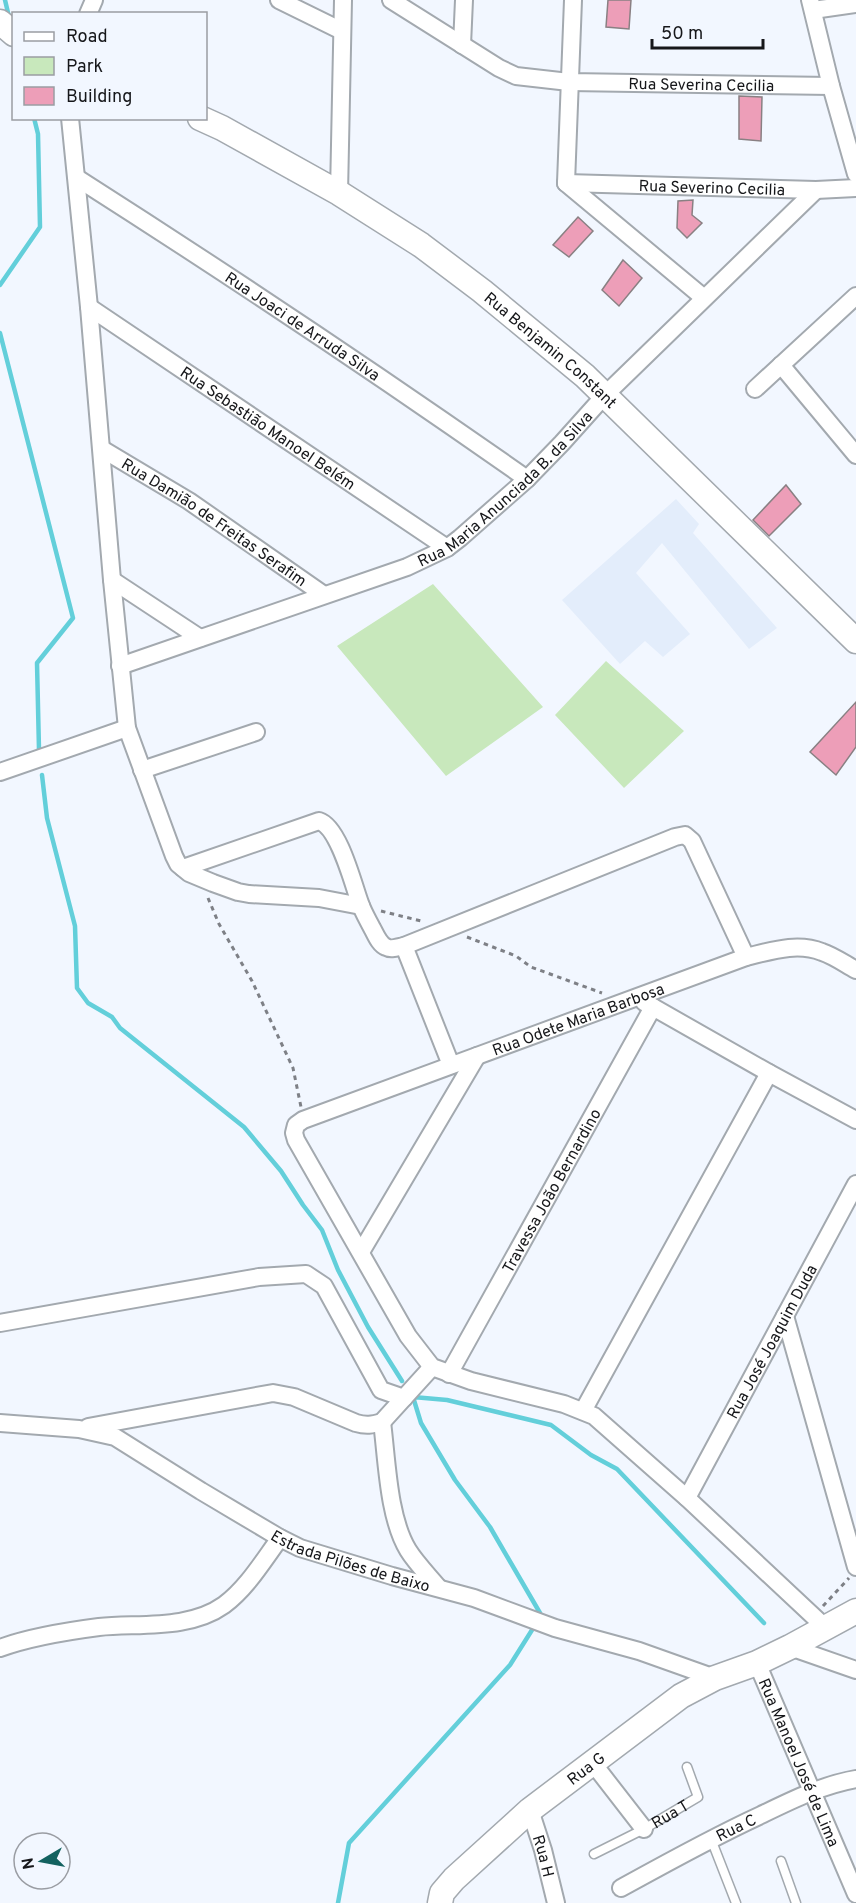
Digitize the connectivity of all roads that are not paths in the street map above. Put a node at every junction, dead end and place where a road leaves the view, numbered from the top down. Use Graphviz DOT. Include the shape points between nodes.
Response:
graph roads {
  1 [pos="279,0"];
  2 [pos="343,0"];
  3 [pos="391,0"];
  4 [pos="464,0"];
  5 [pos="573,0"];
  6 [pos="856,4"];
  7 [pos="811,5"];
  8 [pos="342,31"];
  9 [pos="462,45"];
  10 [pos="569,82"];
  11 [pos="831,86"];
  12 [pos="70,120"];
  13 [pos="204,120"];
  14 [pos="856,174"];
  15 [pos="77,178"];
  16 [pos="566,183"];
  17 [pos="856,188"];
  18 [pos="816,190"];
  19 [pos="339,193"];
  20 [pos="856,296"];
  21 [pos="704,298"];
  22 [pos="89,307"];
  23 [pos="781,365"];
  24 [pos="755,389"];
  25 [pos="605,394"];
  26 [pos="102,449"];
  27 [pos="856,455"];
  28 [pos="527,478"];
  29 [pos="447,548"];
  30 [pos="112,580"];
  31 [pos="324,595"];
  32 [pos="200,638"];
  33 [pos="856,640"];
  34 [pos="120,666"];
  35 [pos="127,728"];
  36 [pos="256,732"];
  37 [pos="142,770"];
  38 [pos="0,772"];
  39 [pos="183,868"];
  40 [pos="361,906"];
  41 [pos="404,946"];
  42 [pos="746,957"];
  43 [pos="856,970"];
  44 [pos="632,1000"];
  45 [pos="653,1007"];
  46 [pos="477,1056"];
  47 [pos="452,1065"];
  48 [pos="769,1073"];
  49 [pos="856,1120"];
  50 [pos="856,1184"];
  51 [pos="361,1252"];
  52 [pos="785,1316"];
  53 [pos="0,1323"];
  54 [pos="432,1367"];
  55 [pos="449,1374"];
  56 [pos="404,1398"];
  57 [pos="583,1411"];
  58 [pos="382,1422"];
  59 [pos="0,1423"];
  60 [pos="79,1429"];
  61 [pos="687,1498"];
  62 [pos="280,1538"];
  63 [pos="856,1562"];
  64 [pos="438,1587"];
  65 [pos="856,1611"];
  66 [pos="820,1622"];
  67 [pos="790,1647"];
  68 [pos="0,1648"];
  69 [pos="756,1663"];
  70 [pos="856,1670"];
  71 [pos="715,1678"];
  72 [pos="592,1762"];
  73 [pos="687,1767"];
  74 [pos="856,1779"];
  75 [pos="812,1791"];
  76 [pos="530,1810"];
  77 [pos="644,1829"];
  78 [pos="711,1839"];
  79 [pos="594,1854"];
  80 [pos="781,1861"];
  81 [pos="621,1887"];
  82 [pos="856,1894"];
  83 [pos="440,1903"];
  84 [pos="556,1903"];
  85 [pos="736,1903"];
  86 [pos="796,1903"];
  1 -- 8 [label="street"];
  2 -- 8 [label="street"];
  3 -- 9 [label="street, Rua Severina Cecilia"];
  4 -- 9 [label="street"];
  5 -- 10 [label="street"];
  6 -- 7 [label="street"];
  7 -- 11 [label="street"];
  8 -- 19 [label="street"];
  9 -- 10 [label="street, Rua Severina Cecilia" via="516,76"];
  10 -- 11 [label="street, Rua Severina Cecilia"];
  10 -- 16 [label="street"];
  11 -- 14 [label="street"];
  12 -- 15 [label="street"];
  13 -- 19 [label="main road, Rua Benjamin Constant"];
  15 -- 22 [label="street"];
  15 -- 28 [label="street, Rua Joaci de Arruda Silva"];
  16 -- 18 [label="street, Rua Severino Cecilia"];
  16 -- 21 [label="street"];
  17 -- 18 [label="street, Rua Severino Cecilia"];
  18 -- 21 [label="street, Rua Maria Anunciada B. da Silva"];
  19 -- 25 [label="main road, Rua Benjamin Constant" via="466,278"];
  20 -- 23 [label="street"];
  21 -- 25 [label="street, Rua Maria Anunciada B. da Silva"];
  22 -- 26 [label="street"];
  22 -- 29 [label="street, Rua Sebastião Manoel Belém"];
  23 -- 24 [label="street"];
  23 -- 27 [label="street"];
  25 -- 28 [label="street, Rua Maria Anunciada B. da Silva"];
  25 -- 33 [label="main road, Rua Benjamin Constant"];
  26 -- 30 [label="street"];
  26 -- 31 [label="street, Rua Damião de Freitas Serafim" via="189,501"];
  28 -- 29 [label="street, Rua Maria Anunciada B. da Silva"];
  29 -- 31 [label="street, Rua Maria Anunciada B. da Silva" via="407,567"];
  30 -- 32 [label="street"];
  30 -- 34 [label="street"];
  31 -- 32 [label="street, Rua Maria Anunciada B. da Silva"];
  32 -- 34 [label="street, Rua Maria Anunciada B. da Silva"];
  34 -- 35 [label="street"];
  35 -- 37 [label="street"];
  35 -- 38 [label="street"];
  36 -- 37 [label="street"];
  37 -- 39 [label="street" via="174,856"];
  39 -- 40 [label="street" via="213,884 249,894 319,898"];
  39 -- 40 [label="street" via="319,821 327,824 333,834"];
  40 -- 41 [label="street" via="383,946"];
  41 -- 42 [label="street" via="685,836 692,841"];
  41 -- 47 [label="street"];
  42 -- 43 [label="street, Rua Odete Maria Barbosa" via="784,948 807,948"];
  42 -- 44 [label="street, Rua Odete Maria Barbosa"];
  44 -- 45 [label="street"];
  44 -- 46 [label="street, Rua Odete Maria Barbosa"];
  45 -- 48 [label="street"];
  45 -- 55 [label="street, Travessa João Bernardino"];
  46 -- 47 [label="street, Rua Odete Maria Barbosa"];
  46 -- 51 [label="street"];
  47 -- 51 [label="street, Rua Odete Maria Barbosa" via="296,1125 296,1140"];
  48 -- 49 [label="street"];
  48 -- 57 [label="street"];
  50 -- 52 [label="street, Rua José Joaquim Duda"];
  51 -- 54 [label="street" via="408,1336"];
  52 -- 61 [label="street, Rua José Joaquim Duda"];
  52 -- 63 [label="street"];
  53 -- 56 [label="street" via="259,1277 306,1274 324,1286 381,1390"];
  54 -- 55 [label="street"];
  54 -- 56 [label="street"];
  55 -- 57 [label="street"];
  56 -- 58 [label="street"];
  57 -- 61 [label="street" via="601,1422"];
  58 -- 60 [label="street" via="364,1426 294,1397 273,1394"];
  58 -- 64 [label="street" via="398,1526 409,1552"];
  59 -- 60 [label="street, Estrada Pilões de Baixo"];
  60 -- 62 [label="street, Estrada Pilões de Baixo" via="115,1437"];
  61 -- 66 [label="street"];
  62 -- 64 [label="street, Estrada Pilões de Baixo" via="321,1555"];
  62 -- 68 [label="street" via="240,1591 209,1613 188,1620 76,1630"];
  64 -- 71 [label="street, Estrada Pilões de Baixo"];
  65 -- 66 [label="main road, Rua G"];
  66 -- 67 [label="main road, Rua G"];
  67 -- 69 [label="main road, Rua G"];
  67 -- 70 [label="street"];
  69 -- 71 [label="main road, Rua G"];
  69 -- 75 [label="street, Rua Manoel José de Lima"];
  71 -- 72 [label="main road, Rua G" via="681,1696"];
  72 -- 76 [label="main road, Rua G"];
  72 -- 77 [label="street, Rua T"];
  73 -- 77 [label="lane, Rua T" via="698,1797"];
  74 -- 75 [label="street, Rua C"];
  75 -- 78 [label="street, Rua C"];
  75 -- 82 [label="street, Rua Manoel José de Lima"];
  76 -- 83 [label="main road, Rua G" via="454,1879 442,1893"];
  76 -- 84 [label="street, Rua H"];
  77 -- 79 [label="lane, Rua T"];
  78 -- 81 [label="street, Rua C"];
  78 -- 85 [label="lane"];
  80 -- 86 [label="lane"];
}
